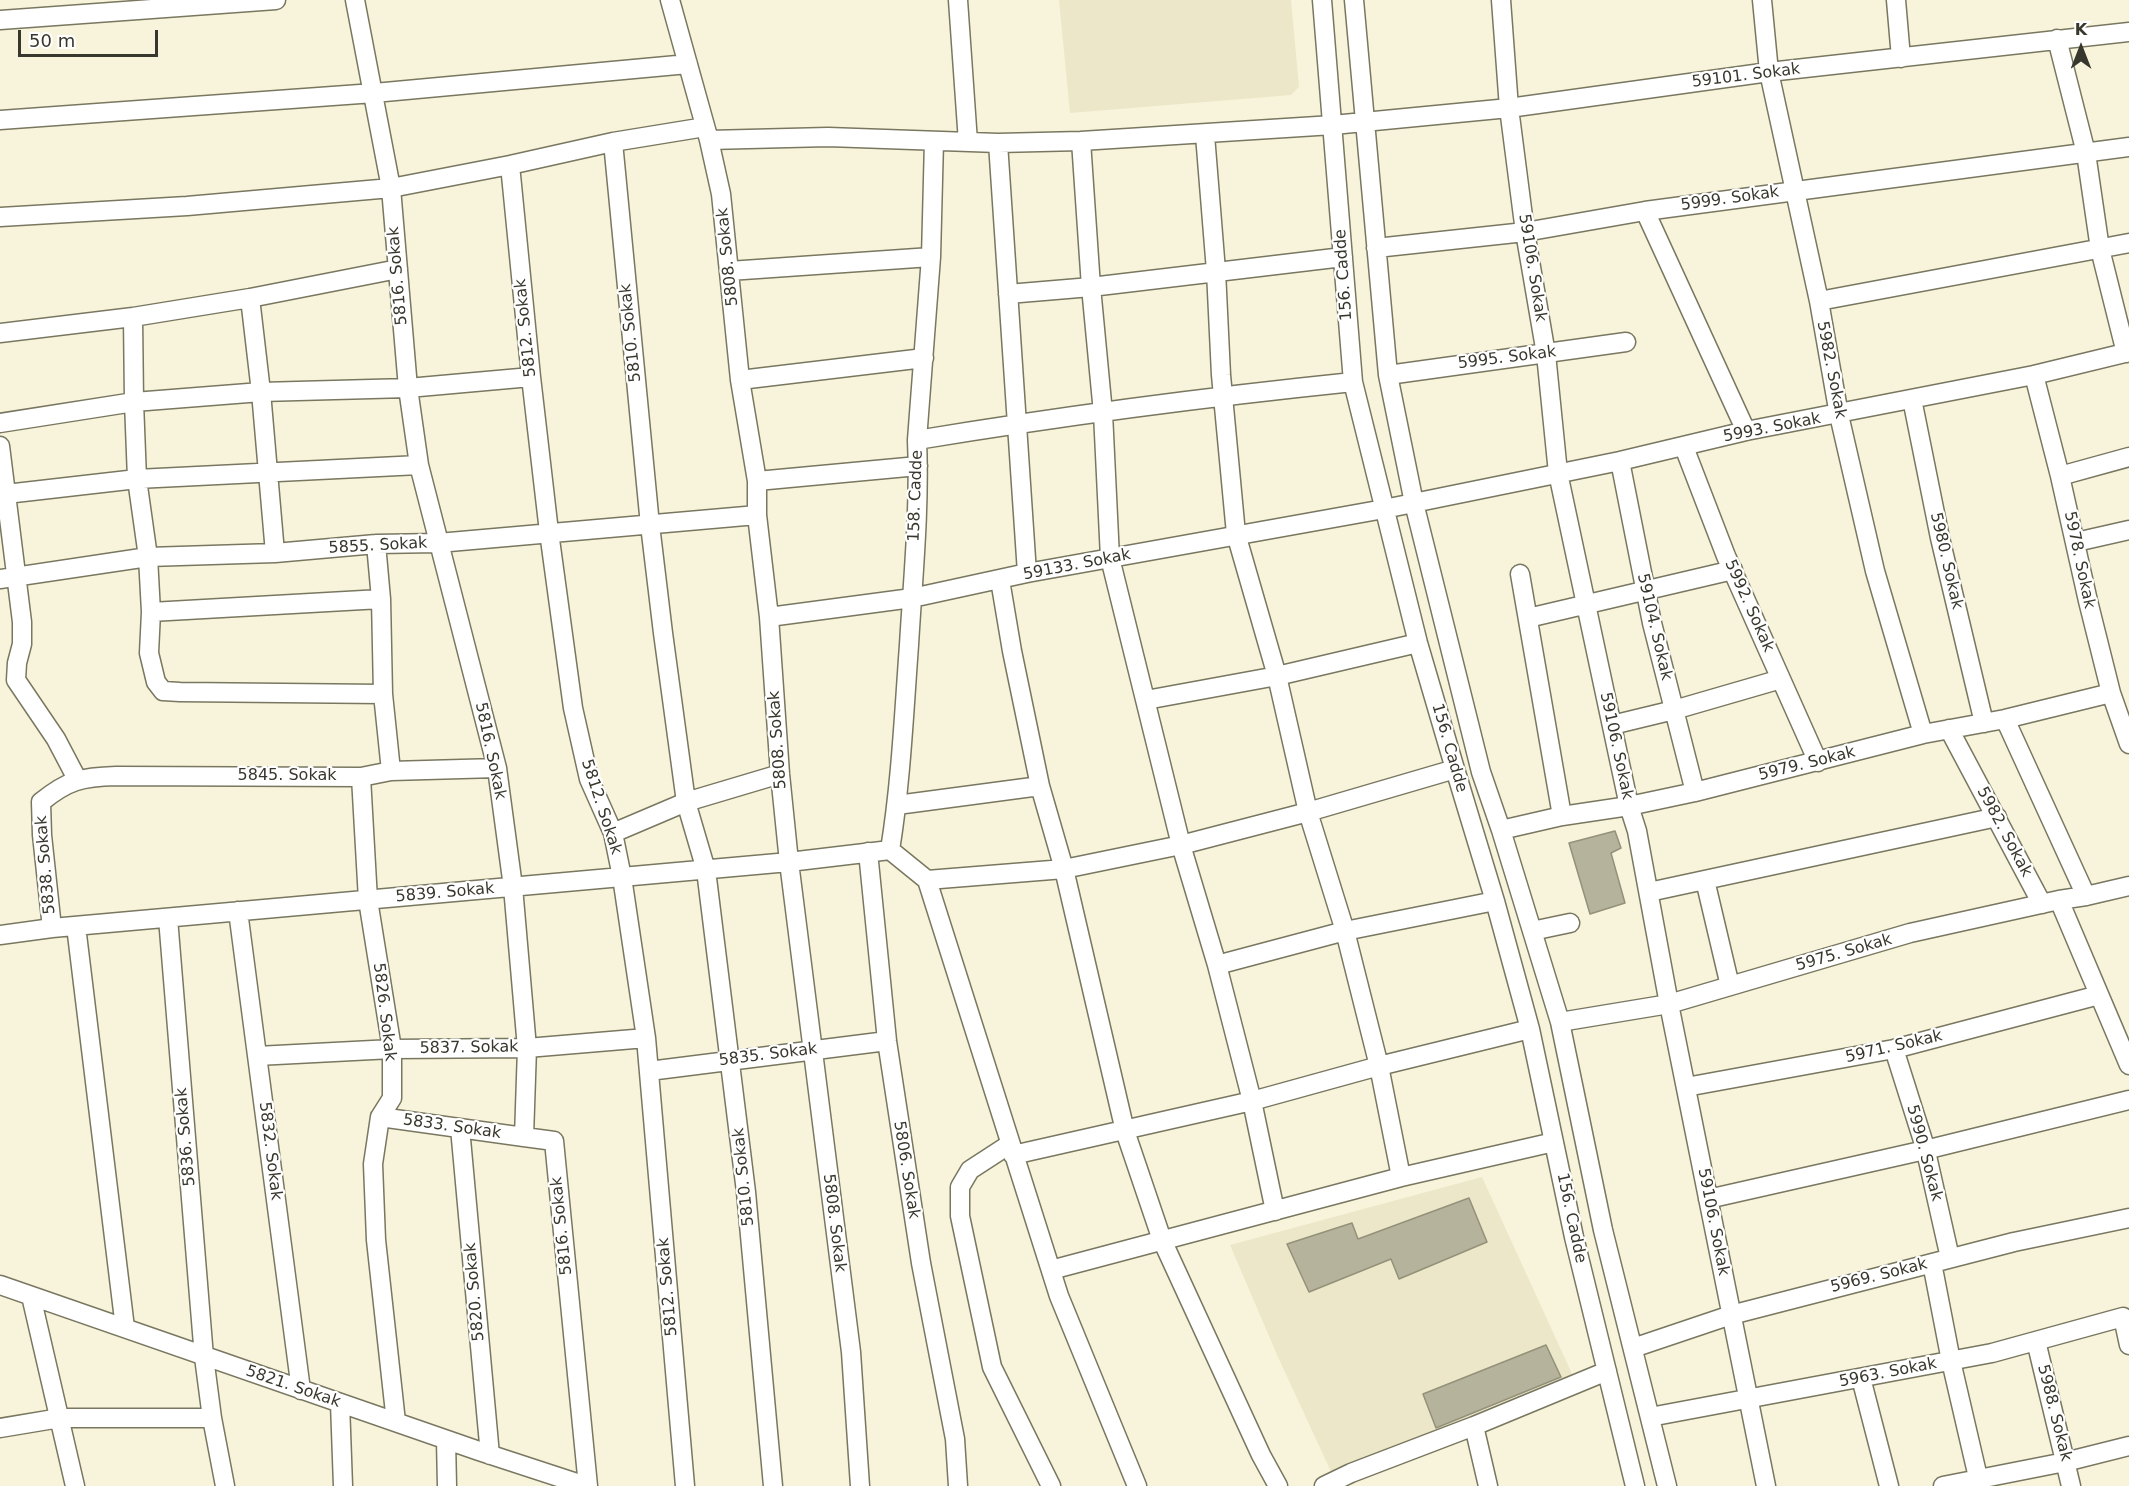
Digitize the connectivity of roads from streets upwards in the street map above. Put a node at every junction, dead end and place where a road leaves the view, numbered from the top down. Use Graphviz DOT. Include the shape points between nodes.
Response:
graph roads {
  1 [pos="276,0"];
  2 [pos="355,0"];
  3 [pos="670,0"];
  4 [pos="958,0"];
  5 [pos="1322,0"];
  6 [pos="1354,0"];
  7 [pos="1501,0"];
  8 [pos="1762,0"];
  9 [pos="1896,0"];
  10 [pos="0,20"];
  11 [pos="2129,32"];
  12 [pos="2057,39"];
  13 [pos="1901,58"];
  14 [pos="688,64"];
  15 [pos="1769,72"];
  16 [pos="374,93"];
  17 [pos="1509,108"];
  18 [pos="0,120"];
  19 [pos="1364,121"];
  20 [pos="1333,125"];
  21 [pos="707,134"];
  22 [pos="1204,135"];
  23 [pos="934,141"];
  24 [pos="1081,141"];
  25 [pos="613,142"];
  26 [pos="968,142"];
  27 [pos="998,143"];
  28 [pos="2129,147"];
  29 [pos="2086,153"];
  30 [pos="510,165"];
  31 [pos="391,188"];
  32 [pos="1793,190"];
  33 [pos="1645,211"];
  34 [pos="0,217"];
  35 [pos="1525,232"];
  36 [pos="2129,243"];
  37 [pos="1376,248"];
  38 [pos="2100,249"];
  39 [pos="931,257"];
  40 [pos="1343,257"];
  41 [pos="398,269"];
  42 [pos="729,271"];
  43 [pos="1216,271"];
  44 [pos="1091,287"];
  45 [pos="1008,294"];
  46 [pos="250,298"];
  47 [pos="1819,301"];
  48 [pos="133,317"];
  49 [pos="0,333"];
  50 [pos="1626,342"];
  51 [pos="2128,353"];
  52 [pos="1546,354"];
  53 [pos="924,358"];
  54 [pos="1388,375"];
  55 [pos="2034,375"];
  56 [pos="531,377"];
  57 [pos="740,380"];
  58 [pos="1353,382"];
  59 [pos="408,388"];
  60 [pos="261,392"];
  61 [pos="1224,395"];
  62 [pos="1912,399"];
  63 [pos="134,402"];
  64 [pos="1104,413"];
  65 [pos="1839,415"];
  66 [pos="0,423"];
  67 [pos="1018,423"];
  68 [pos="1746,431"];
  69 [pos="917,440"];
  70 [pos="0,446"];
  71 [pos="1684,447"];
  72 [pos="2129,458"];
  73 [pos="1620,461"];
  74 [pos="419,465"];
  75 [pos="918,466"];
  76 [pos="268,472"];
  77 [pos="1558,473"];
  78 [pos="2060,476"];
  79 [pos="137,479"];
  80 [pos="757,482"];
  81 [pos="6,494"];
  82 [pos="1414,503"];
  83 [pos="1384,508"];
  84 [pos="757,515"];
  85 [pos="650,525"];
  86 [pos="2129,530"];
  87 [pos="549,532"];
  88 [pos="1236,534"];
  89 [pos="2076,542"];
  90 [pos="438,543"];
  91 [pos="376,544"];
  92 [pos="275,553"];
  93 [pos="148,557"];
  94 [pos="1110,558"];
  95 [pos="1733,570"];
  96 [pos="1027,573"];
  97 [pos="1520,574"];
  98 [pos="8,578"];
  99 [pos="1000,580"];
  100 [pos="1645,590"];
  101 [pos="912,598"];
  102 [pos="381,599"];
  103 [pos="1587,605"];
  104 [pos="151,612"];
  105 [pos="769,617"];
  106 [pos="1528,618"];
  107 [pos="1418,643"];
  108 [pos="1277,676"];
  109 [pos="1781,679"];
  110 [pos="2111,693"];
  111 [pos="383,694"];
  112 [pos="1146,700"];
  113 [pos="1674,710"];
  114 [pos="2005,719"];
  115 [pos="1984,723"];
  116 [pos="1612,725"];
  117 [pos="1949,729"];
  118 [pos="1923,734"];
  119 [pos="2129,744"];
  120 [pos="1818,762"];
  121 [pos="497,768"];
  122 [pos="1455,770"];
  123 [pos="391,771"];
  124 [pos="780,774"];
  125 [pos="361,777"];
  126 [pos="77,779"];
  127 [pos="1040,786"];
  128 [pos="1695,792"];
  129 [pos="686,802"];
  130 [pos="897,805"];
  131 [pos="1629,806"];
  132 [pos="1308,812"];
  133 [pos="1562,816"];
  134 [pos="1997,818"];
  135 [pos="1501,830"];
  136 [pos="613,833"];
  137 [pos="1181,845"];
  138 [pos="890,850"];
  139 [pos="867,852"];
  140 [pos="789,862"];
  141 [pos="1064,869"];
  142 [pos="706,870"];
  143 [pos="622,877"];
  144 [pos="927,880"];
  145 [pos="1706,880"];
  146 [pos="2129,886"];
  147 [pos="513,887"];
  148 [pos="1649,892"];
  149 [pos="2086,896"];
  150 [pos="368,900"];
  151 [pos="1496,901"];
  152 [pos="2050,902"];
  153 [pos="238,911"];
  154 [pos="168,918"];
  155 [pos="1570,923"];
  156 [pos="76,926"];
  157 [pos="52,928"];
  158 [pos="1345,931"];
  159 [pos="1532,932"];
  160 [pos="0,935"];
  161 [pos="1217,965"];
  162 [pos="1730,986"];
  163 [pos="2099,995"];
  164 [pos="1669,1004"];
  165 [pos="1560,1022"];
  166 [pos="1530,1029"];
  167 [pos="646,1038"];
  168 [pos="887,1041"];
  169 [pos="526,1048"];
  170 [pos="392,1049"];
  171 [pos="812,1049"];
  172 [pos="1894,1049"];
  173 [pos="257,1056"];
  174 [pos="730,1060"];
  175 [pos="2129,1065"];
  176 [pos="1379,1066"];
  177 [pos="649,1071"];
  178 [pos="1686,1087"];
  179 [pos="2129,1100"];
  180 [pos="1252,1101"];
  181 [pos="380,1118"];
  182 [pos="460,1128"];
  183 [pos="1125,1131"];
  184 [pos="524,1137"];
  185 [pos="1554,1142"];
  186 [pos="1012,1149"];
  187 [pos="1925,1150"];
  188 [pos="1401,1177"];
  189 [pos="1708,1199"];
  190 [pos="1275,1211"];
  191 [pos="2129,1218"];
  192 [pos="1162,1240"];
  193 [pos="1950,1258"];
  194 [pos="1932,1263"];
  195 [pos="1051,1270"];
  196 [pos="0,1285"];
  197 [pos="31,1296"];
  198 [pos="1731,1315"];
  199 [pos="125,1329"];
  200 [pos="2036,1341"];
  201 [pos="2129,1346"];
  202 [pos="1633,1348"];
  203 [pos="204,1357"];
  204 [pos="1951,1361"];
  205 [pos="1607,1371"];
  206 [pos="1861,1378"];
  207 [pos="301,1390"];
  208 [pos="1748,1398"];
  209 [pos="340,1403"];
  210 [pos="1650,1417"];
  211 [pos="60,1418"];
  212 [pos="212,1418"];
  213 [pos="396,1422"];
  214 [pos="1474,1426"];
  215 [pos="0,1428"];
  216 [pos="446,1440"];
  217 [pos="2129,1446"];
  218 [pos="490,1455"];
  219 [pos="2065,1462"];
  220 [pos="549,1480"];
  221 [pos="1354,1480"];
  222 [pos="1979,1483"];
  223 [pos="75,1486"];
  224 [pos="225,1486"];
  225 [pos="343,1486"];
  226 [pos="447,1486"];
  227 [pos="587,1486"];
  228 [pos="685,1486"];
  229 [pos="773,1486"];
  230 [pos="860,1486"];
  231 [pos="958,1486"];
  232 [pos="1051,1486"];
  233 [pos="1137,1486"];
  234 [pos="1278,1486"];
  235 [pos="1324,1486"];
  236 [pos="1488,1486"];
  237 [pos="1635,1486"];
  238 [pos="1667,1486"];
  239 [pos="1766,1486"];
  240 [pos="1889,1486"];
  241 [pos="1943,1486"];
  242 [pos="2071,1486"];
  1 -- 10 [label="street"];
  2 -- 16 [label="street, 5816. Sokak"];
  3 -- 14 [label="street, 5808. Sokak"];
  4 -- 26 [label="street"];
  5 -- 20 [label="street, 156. Cadde"];
  6 -- 19 [label="street, 156. Cadde"];
  7 -- 17 [label="street, 59106. Sokak"];
  8 -- 15 [label="street, 5982. Sokak"];
  9 -- 13 [label="street"];
  11 -- 12 [label="street, 59101. Sokak"];
  12 -- 13 [label="street, 59101. Sokak"];
  12 -- 29 [label="street"];
  13 -- 15 [label="street, 59101. Sokak"];
  14 -- 16 [label="street"];
  14 -- 21 [label="street, 5808. Sokak"];
  15 -- 17 [label="street, 59101. Sokak"];
  15 -- 32 [label="street, 5982. Sokak"];
  16 -- 18 [label="street"];
  16 -- 31 [label="street, 5816. Sokak"];
  17 -- 19 [label="street, 59101. Sokak"];
  17 -- 35 [label="street, 59106. Sokak"];
  19 -- 20 [label="street, 59101. Sokak"];
  19 -- 37 [label="street, 156. Cadde"];
  20 -- 22 [label="street, 59101. Sokak"];
  20 -- 40 [label="street, 156. Cadde"];
  21 -- 23 [label="street, 59101. Sokak"];
  21 -- 25 [label="street, 59101. Sokak"];
  21 -- 42 [label="street, 5808. Sokak" via="721,194"];
  22 -- 24 [label="street, 59101. Sokak"];
  22 -- 43 [label="street"];
  23 -- 26 [label="street, 59101. Sokak"];
  23 -- 39 [label="street, 158. Cadde"];
  24 -- 27 [label="street, 59101. Sokak"];
  24 -- 44 [label="street"];
  25 -- 30 [label="street, 59101. Sokak"];
  25 -- 85 [label="street, 5810. Sokak"];
  26 -- 27 [label="street, 59101. Sokak"];
  27 -- 45 [label="street"];
  28 -- 29 [label="street, 5999. Sokak"];
  29 -- 32 [label="street, 5999. Sokak"];
  29 -- 38 [label="street"];
  30 -- 31 [label="street, 59101. Sokak"];
  30 -- 56 [label="street, 5812. Sokak"];
  31 -- 34 [label="street, 59101. Sokak"];
  31 -- 41 [label="street, 5816. Sokak"];
  32 -- 33 [label="street, 5999. Sokak"];
  32 -- 47 [label="street, 5982. Sokak"];
  33 -- 35 [label="street, 5999. Sokak"];
  33 -- 68 [label="street"];
  35 -- 37 [label="street, 5999. Sokak"];
  35 -- 52 [label="street, 59106. Sokak"];
  36 -- 38 [label="street"];
  37 -- 54 [label="street, 156. Cadde"];
  38 -- 47 [label="street"];
  38 -- 51 [label="street"];
  39 -- 42 [label="street"];
  39 -- 53 [label="street, 158. Cadde"];
  40 -- 43 [label="street"];
  40 -- 58 [label="street, 156. Cadde"];
  41 -- 46 [label="street"];
  41 -- 59 [label="street, 5816. Sokak"];
  42 -- 57 [label="street, 5808. Sokak"];
  43 -- 44 [label="street"];
  43 -- 61 [label="street"];
  44 -- 45 [label="street"];
  44 -- 64 [label="street"];
  45 -- 67 [label="street"];
  46 -- 48 [label="street"];
  46 -- 60 [label="street"];
  47 -- 65 [label="street, 5982. Sokak"];
  48 -- 49 [label="street"];
  48 -- 63 [label="street"];
  50 -- 52 [label="street, 5995. Sokak"];
  51 -- 55 [label="street, 5993. Sokak"];
  52 -- 54 [label="street, 5995. Sokak"];
  52 -- 77 [label="street, 59106. Sokak"];
  53 -- 57 [label="street"];
  53 -- 69 [label="street, 158. Cadde"];
  54 -- 82 [label="street, 156. Cadde"];
  55 -- 62 [label="street, 5993. Sokak"];
  55 -- 78 [label="street, 5978. Sokak"];
  56 -- 59 [label="street"];
  56 -- 87 [label="street, 5812. Sokak"];
  57 -- 80 [label="street, 5808. Sokak"];
  58 -- 61 [label="street"];
  58 -- 83 [label="street, 156. Cadde"];
  59 -- 60 [label="street"];
  59 -- 74 [label="street, 5816. Sokak"];
  60 -- 63 [label="street"];
  60 -- 76 [label="street"];
  61 -- 64 [label="street"];
  61 -- 88 [label="street"];
  62 -- 65 [label="street, 5993. Sokak"];
  62 -- 115 [label="street, 5980. Sokak"];
  63 -- 66 [label="street"];
  63 -- 79 [label="street"];
  64 -- 67 [label="street"];
  64 -- 94 [label="street"];
  65 -- 68 [label="street, 5993. Sokak"];
  65 -- 118 [label="street, 5982. Sokak" via="1875,571"];
  67 -- 69 [label="street"];
  67 -- 96 [label="street"];
  68 -- 71 [label="street, 5993. Sokak"];
  69 -- 75 [label="street, 158. Cadde"];
  70 -- 81 [label="street"];
  71 -- 73 [label="street, 5993. Sokak"];
  71 -- 95 [label="street, 5992. Sokak"];
  72 -- 78 [label="street"];
  73 -- 77 [label="street, 5993. Sokak"];
  73 -- 100 [label="street, 59104. Sokak"];
  74 -- 76 [label="street"];
  74 -- 90 [label="street, 5816. Sokak"];
  75 -- 80 [label="street"];
  75 -- 101 [label="street, 158. Cadde"];
  76 -- 79 [label="street"];
  76 -- 92 [label="street"];
  77 -- 82 [label="street, 5993. Sokak"];
  77 -- 103 [label="street, 59106. Sokak"];
  78 -- 89 [label="street, 5978. Sokak"];
  79 -- 81 [label="street"];
  79 -- 93 [label="street"];
  80 -- 84 [label="street, 5808. Sokak"];
  81 -- 98 [label="street"];
  82 -- 83 [label="street, 5993. Sokak"];
  82 -- 135 [label="street, 156. Cadde" via="1481,772"];
  83 -- 88 [label="street, 59133. Sokak"];
  83 -- 107 [label="street, 156. Cadde"];
  84 -- 85 [label="street, 5855. Sokak"];
  84 -- 105 [label="street, 5808. Sokak"];
  85 -- 87 [label="street, 5855. Sokak"];
  85 -- 129 [label="street, 5810. Sokak"];
  86 -- 89 [label="street"];
  87 -- 90 [label="street, 5855. Sokak"];
  87 -- 136 [label="street, 5812. Sokak" via="573,708 589,779"];
  88 -- 94 [label="street, 59133. Sokak"];
  88 -- 108 [label="street"];
  89 -- 110 [label="street, 5978. Sokak"];
  90 -- 91 [label="street, 5855. Sokak"];
  90 -- 121 [label="street, 5816. Sokak"];
  91 -- 92 [label="street, 5855. Sokak"];
  91 -- 102 [label="street"];
  92 -- 93 [label="street, 5855. Sokak"];
  93 -- 98 [label="street, 5855. Sokak"];
  93 -- 104 [label="street"];
  94 -- 96 [label="street, 59133. Sokak"];
  94 -- 112 [label="street"];
  95 -- 100 [label="street"];
  95 -- 109 [label="street, 5992. Sokak"];
  96 -- 99 [label="street, 59133. Sokak"];
  97 -- 106 [label="street"];
  98 -- 126 [label="street" via="22,622 16,680 56,739"];
  99 -- 101 [label="street, 59133. Sokak"];
  99 -- 127 [label="street"];
  100 -- 103 [label="street"];
  100 -- 113 [label="street, 59104. Sokak"];
  101 -- 105 [label="street, 59133. Sokak"];
  101 -- 130 [label="street, 158. Cadde"];
  102 -- 104 [label="street"];
  102 -- 111 [label="street"];
  103 -- 106 [label="street"];
  103 -- 116 [label="street, 59106. Sokak"];
  104 -- 111 [label="street" via="149,653 156,682 163,691"];
  105 -- 124 [label="street, 5808. Sokak"];
  106 -- 133 [label="street"];
  107 -- 108 [label="street"];
  107 -- 122 [label="street, 156. Cadde"];
  108 -- 112 [label="street"];
  108 -- 132 [label="street"];
  109 -- 113 [label="street"];
  109 -- 120 [label="street, 5992. Sokak"];
  110 -- 114 [label="street, 5979. Sokak"];
  110 -- 119 [label="street, 5978. Sokak"];
  111 -- 123 [label="street"];
  112 -- 137 [label="street"];
  113 -- 116 [label="street"];
  113 -- 128 [label="street, 59104. Sokak"];
  114 -- 115 [label="street, 5979. Sokak"];
  114 -- 149 [label="street"];
  115 -- 117 [label="street, 5979. Sokak"];
  116 -- 131 [label="street, 59106. Sokak"];
  117 -- 118 [label="street, 5979. Sokak"];
  117 -- 134 [label="street, 5982. Sokak"];
  118 -- 120 [label="street, 5979. Sokak"];
  120 -- 128 [label="street, 5979. Sokak"];
  121 -- 123 [label="street, 5845. Sokak"];
  121 -- 147 [label="street, 5816. Sokak"];
  122 -- 132 [label="street"];
  122 -- 151 [label="street, 156. Cadde"];
  123 -- 125 [label="street, 5845. Sokak"];
  124 -- 129 [label="street"];
  124 -- 140 [label="street, 5808. Sokak"];
  125 -- 126 [label="street, 5845. Sokak"];
  125 -- 150 [label="street, 5826. Sokak"];
  126 -- 157 [label="street, 5838. Sokak" via="41,802"];
  127 -- 130 [label="street"];
  127 -- 141 [label="street"];
  128 -- 131 [label="street, 5979. Sokak"];
  129 -- 136 [label="street"];
  129 -- 142 [label="street, 5810. Sokak"];
  130 -- 138 [label="street, 158. Cadde"];
  131 -- 133 [label="street, 5979. Sokak"];
  131 -- 148 [label="street, 59106. Sokak"];
  132 -- 137 [label="street"];
  132 -- 158 [label="street"];
  133 -- 135 [label="street, 5979. Sokak"];
  134 -- 145 [label="street"];
  134 -- 152 [label="street, 5982. Sokak"];
  135 -- 159 [label="street, 156. Cadde"];
  136 -- 143 [label="street, 5812. Sokak"];
  137 -- 141 [label="street"];
  137 -- 161 [label="street"];
  138 -- 139 [label="street, 5839. Sokak"];
  138 -- 144 [label="street"];
  139 -- 140 [label="street, 5839. Sokak"];
  139 -- 168 [label="street, 5806. Sokak"];
  140 -- 142 [label="street, 5839. Sokak"];
  140 -- 171 [label="street, 5808. Sokak"];
  141 -- 144 [label="street"];
  141 -- 183 [label="street"];
  142 -- 143 [label="street, 5839. Sokak"];
  142 -- 174 [label="street, 5810. Sokak"];
  143 -- 147 [label="street, 5839. Sokak"];
  143 -- 167 [label="street, 5812. Sokak"];
  144 -- 186 [label="street"];
  145 -- 148 [label="street"];
  145 -- 162 [label="street"];
  146 -- 149 [label="street, 5975. Sokak"];
  147 -- 150 [label="street, 5839. Sokak"];
  147 -- 169 [label="street, 5816. Sokak"];
  148 -- 164 [label="street, 59106. Sokak"];
  149 -- 152 [label="street, 5975. Sokak"];
  150 -- 153 [label="street, 5839. Sokak"];
  150 -- 170 [label="street, 5826. Sokak"];
  151 -- 158 [label="street"];
  151 -- 166 [label="street, 156. Cadde"];
  152 -- 162 [label="street, 5975. Sokak" via="1910,933"];
  152 -- 163 [label="street, 5982. Sokak"];
  153 -- 154 [label="street, 5839. Sokak"];
  153 -- 173 [label="street, 5832. Sokak"];
  154 -- 156 [label="street, 5839. Sokak"];
  154 -- 203 [label="street, 5836. Sokak"];
  155 -- 159 [label="street"];
  156 -- 157 [label="street, 5839. Sokak"];
  156 -- 199 [label="street, 5838. Sokak"];
  157 -- 160 [label="street, 5839. Sokak"];
  158 -- 161 [label="street"];
  158 -- 176 [label="street"];
  159 -- 165 [label="street, 156. Cadde"];
  161 -- 180 [label="street"];
  162 -- 164 [label="street, 5975. Sokak"];
  163 -- 172 [label="street, 5971. Sokak"];
  163 -- 175 [label="street, 5982. Sokak"];
  164 -- 165 [label="street, 5975. Sokak"];
  164 -- 178 [label="street, 59106. Sokak"];
  165 -- 202 [label="street, 156. Cadde"];
  166 -- 176 [label="street"];
  166 -- 185 [label="street, 156. Cadde"];
  167 -- 169 [label="street, 5837. Sokak"];
  167 -- 177 [label="street, 5812. Sokak"];
  168 -- 171 [label="street, 5835. Sokak"];
  168 -- 231 [label="street, 5806. Sokak" via="921,1263 955,1439"];
  169 -- 170 [label="street, 5837. Sokak"];
  169 -- 184 [label="street, 5816. Sokak"];
  170 -- 173 [label="street, 5837. Sokak"];
  170 -- 181 [label="street, 5826. Sokak" via="392,1098"];
  171 -- 174 [label="street, 5835. Sokak"];
  171 -- 230 [label="street, 5808. Sokak" via="851,1352"];
  172 -- 178 [label="street, 5971. Sokak"];
  172 -- 187 [label="street, 5990. Sokak"];
  173 -- 207 [label="street, 5832. Sokak"];
  174 -- 177 [label="street, 5835. Sokak"];
  174 -- 229 [label="street, 5810. Sokak"];
  176 -- 180 [label="street"];
  176 -- 188 [label="street"];
  177 -- 228 [label="street, 5812. Sokak"];
  178 -- 189 [label="street, 59106. Sokak"];
  179 -- 187 [label="street"];
  180 -- 183 [label="street"];
  180 -- 190 [label="street"];
  181 -- 182 [label="street, 5833. Sokak"];
  181 -- 213 [label="street, 5826. Sokak" via="373,1164 375,1229"];
  182 -- 184 [label="street, 5833. Sokak"];
  182 -- 218 [label="street, 5820. Sokak"];
  183 -- 186 [label="street"];
  183 -- 192 [label="street"];
  184 -- 227 [label="street, 5816. Sokak" via="554,1141"];
  185 -- 188 [label="street"];
  185 -- 205 [label="street, 156. Cadde"];
  186 -- 195 [label="street"];
  186 -- 232 [label="street" via="970,1170 960,1187 960,1216 992,1367"];
  187 -- 189 [label="street"];
  187 -- 193 [label="street, 5990. Sokak"];
  188 -- 190 [label="street"];
  189 -- 198 [label="street, 59106. Sokak"];
  190 -- 192 [label="street"];
  191 -- 193 [label="street, 5969. Sokak"];
  192 -- 195 [label="street"];
  192 -- 234 [label="street"];
  193 -- 194 [label="street, 5969. Sokak"];
  194 -- 198 [label="street, 5969. Sokak"];
  194 -- 204 [label="street"];
  195 -- 233 [label="street"];
  196 -- 197 [label="street, 5821. Sokak"];
  197 -- 199 [label="street, 5821. Sokak"];
  197 -- 211 [label="street"];
  198 -- 202 [label="street, 5969. Sokak"];
  198 -- 208 [label="street, 59106. Sokak"];
  199 -- 203 [label="street, 5821. Sokak"];
  200 -- 201 [label="street, 5963. Sokak" via="2123,1317"];
  200 -- 204 [label="street, 5963. Sokak"];
  200 -- 219 [label="street, 5988. Sokak"];
  202 -- 210 [label="street, 156. Cadde"];
  203 -- 207 [label="street, 5821. Sokak"];
  203 -- 212 [label="street, 5836. Sokak"];
  204 -- 206 [label="street, 5963. Sokak"];
  204 -- 222 [label="street"];
  205 -- 214 [label="street"];
  205 -- 237 [label="street, 156. Cadde"];
  206 -- 208 [label="street, 5963. Sokak"];
  206 -- 240 [label="street"];
  207 -- 209 [label="street, 5821. Sokak"];
  208 -- 210 [label="street, 5963. Sokak"];
  208 -- 239 [label="street, 59106. Sokak"];
  209 -- 213 [label="street, 5821. Sokak"];
  209 -- 225 [label="street"];
  210 -- 238 [label="street, 156. Cadde"];
  211 -- 212 [label="street"];
  211 -- 215 [label="street"];
  211 -- 223 [label="street"];
  212 -- 224 [label="street, 5836. Sokak"];
  213 -- 216 [label="street, 5821. Sokak"];
  214 -- 221 [label="street"];
  214 -- 236 [label="street"];
  216 -- 218 [label="street, 5821. Sokak"];
  216 -- 226 [label="street"];
  217 -- 219 [label="street"];
  218 -- 220 [label="street, 5821. Sokak"];
  219 -- 222 [label="street"];
  219 -- 242 [label="street, 5988. Sokak"];
  220 -- 227 [label="street, 5821. Sokak"];
  221 -- 235 [label="street"];
  222 -- 241 [label="street"];
}
